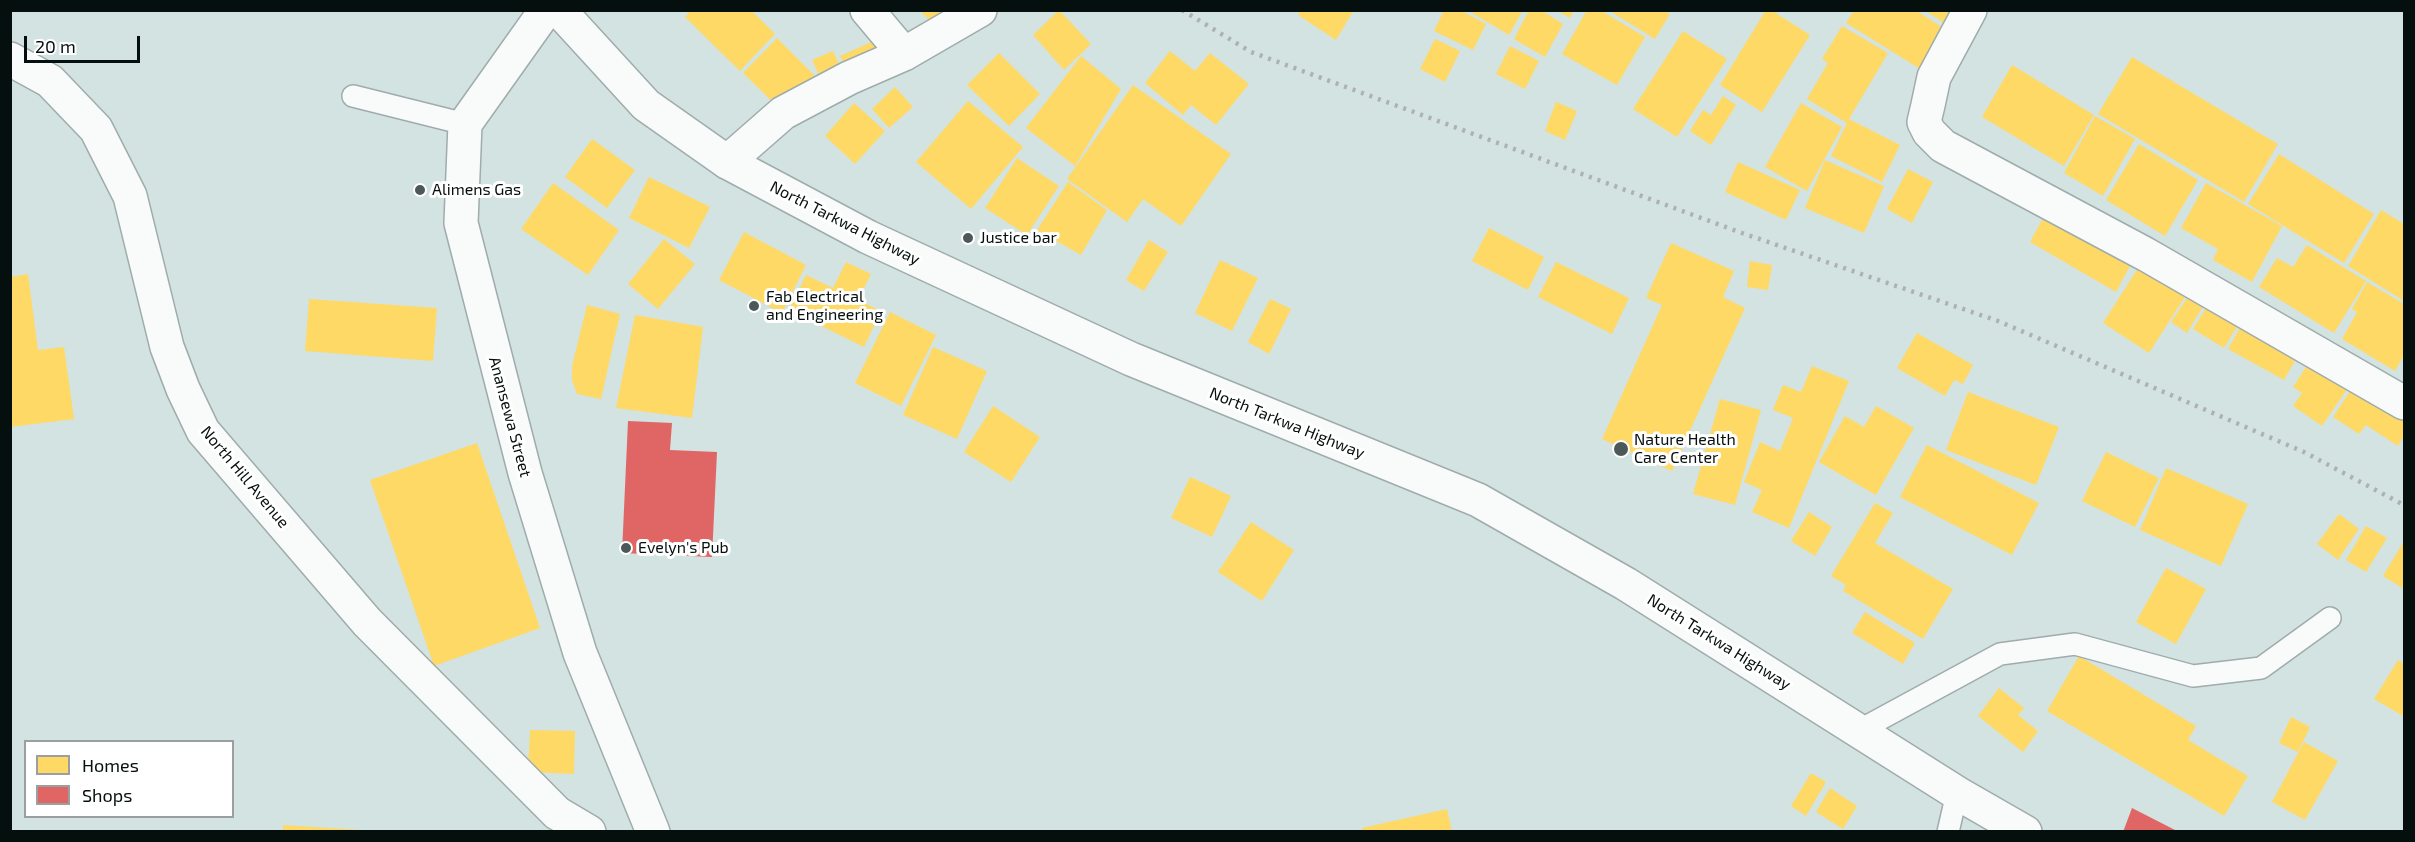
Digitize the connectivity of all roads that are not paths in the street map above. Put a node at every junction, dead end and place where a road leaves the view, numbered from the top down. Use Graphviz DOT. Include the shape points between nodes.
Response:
graph roads {
  1 [pos="546,10"];
  2 [pos="559,10"];
  3 [pos="867,10"];
  4 [pos="980,10"];
  5 [pos="1970,10"];
  6 [pos="904,54"];
  7 [pos="10,59"];
  8 [pos="353,96"];
  9 [pos="465,124"];
  10 [pos="727,162"];
  11 [pos="2404,403"];
  12 [pos="2330,618"];
  13 [pos="1860,730"];
  14 [pos="1957,793"];
  15 [pos="589,831"];
  16 [pos="653,831"];
  17 [pos="1948,831"];
  18 [pos="2025,831"];
  1 -- 9 [label="street"];
  2 -- 10 [label="street, North Tarkwa Highway" via="646,105"];
  3 -- 6 [label="street"];
  4 -- 6 [label="street"];
  5 -- 11 [label="street" via="1934,77 1924,122 1943,146 2147,255"];
  6 -- 10 [label="street" via="783,113"];
  7 -- 15 [label="street, North Hill Avenue" via="50,81 96,129 130,196 167,347 203,430 367,622 557,813"];
  8 -- 9 [label="lane"];
  9 -- 16 [label="street, Anansewa Street" via="461,223 522,461 580,653"];
  10 -- 13 [label="street, North Tarkwa Highway" via="868,237 1131,359 1478,500 1626,584"];
  12 -- 13 [label="lane" via="2261,668 2193,676 2075,644 2000,654"];
  13 -- 14 [label="street, North Tarkwa Highway"];
  14 -- 17 [label="lane"];
  14 -- 18 [label="street, North Tarkwa Highway"];
}
